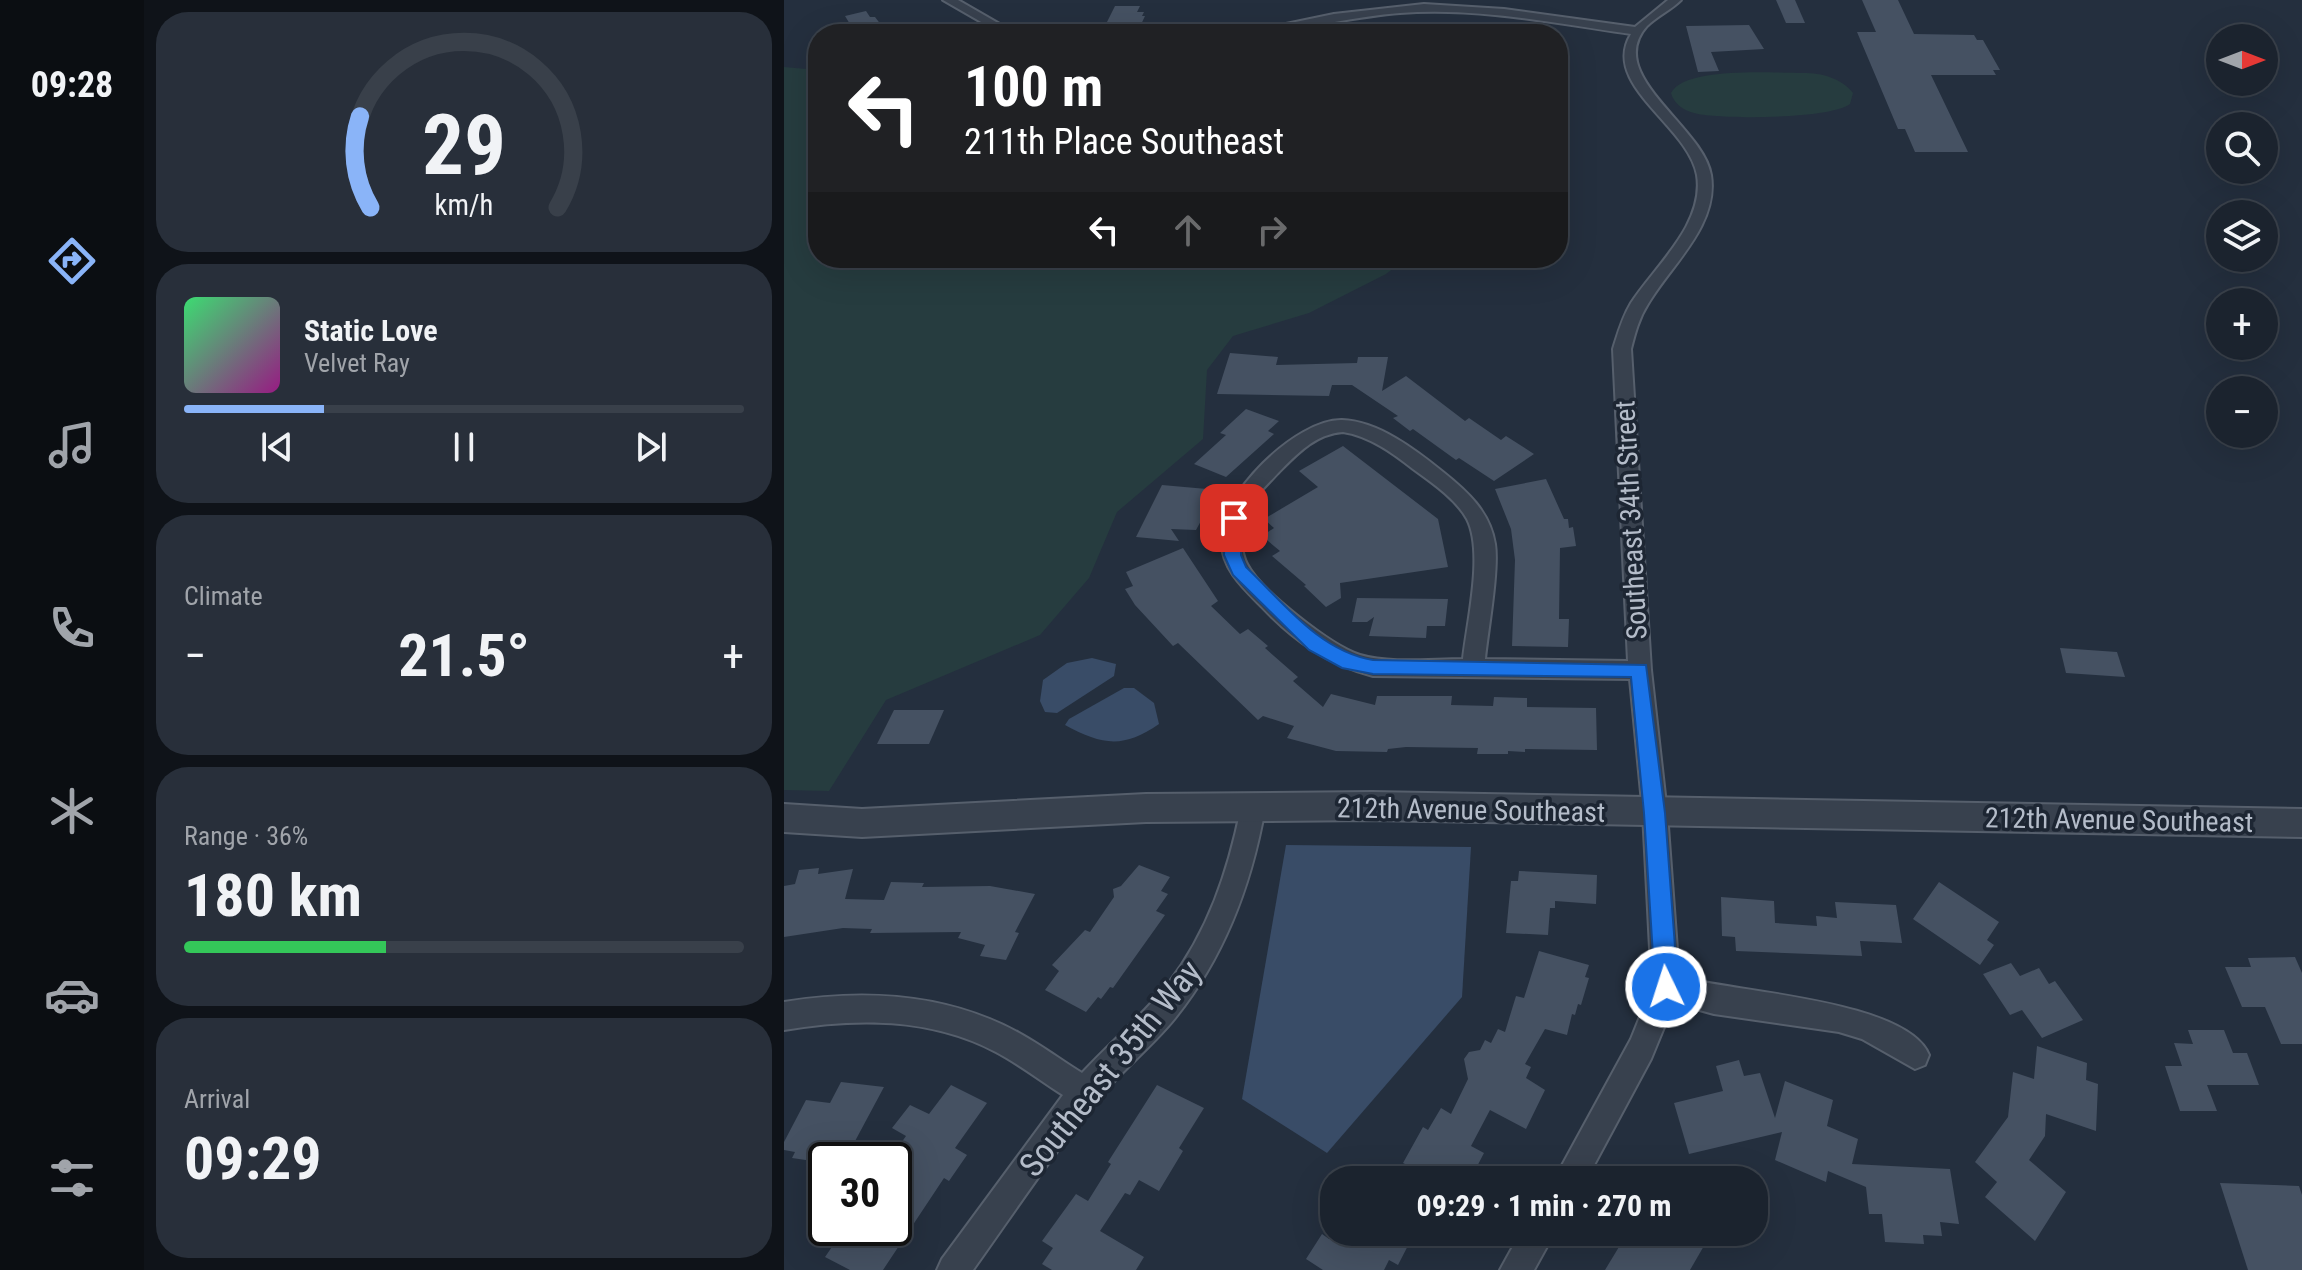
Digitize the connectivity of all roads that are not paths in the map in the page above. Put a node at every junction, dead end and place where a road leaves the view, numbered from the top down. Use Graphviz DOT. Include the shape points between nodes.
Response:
graph roads {
  1 [pos="949,0"];
  2 [pos="1675,0"];
  3 [pos="993,24"];
  4 [pos="1304,24"];
  5 [pos="1637,31"];
  6 [pos="1473,668"];
  7 [pos="1640,670"];
  8 [pos="1253,808"];
  9 [pos="1655,813"];
  10 [pos="784,818"];
  11 [pos="2302,823"];
  12 [pos="1666,987"];
  13 [pos="784,1016"];
  14 [pos="1915,1055"];
  15 [pos="1085,1092"];
  16 [pos="1577,1166"];
  17 [pos="1531,1246"];
  18 [pos="953,1270"];
  19 [pos="1516,1270"];
  1 -- 3 [label="street"];
  2 -- 5 [label="street"];
  4 -- 5 [label="street" via="1426,8"];
  5 -- 7 [label="street, Southeast 34th Street" via="1629,54 1634,79 1687,138 1704,180 1697,218 1623,335"];
  6 -- 6 [label="street" via="1349,663 1316,645 1239,570 1232,540 1242,501 1308,435 1343,426 1373,434 1474,513 1485,547"];
  6 -- 7 [label="street"];
  7 -- 9 [label="street, Southeast 34th Street"];
  8 -- 9 [label="street, 212th Avenue Southeast"];
  8 -- 10 [label="street, 212th Avenue Southeast" via="1146,808 862,823"];
  8 -- 15 [label="street, Southeast 35th Way" via="1239,879 1196,965 1162,1013"];
  9 -- 11 [label="street, 212th Avenue Southeast"];
  9 -- 12 [label="street, Southeast 34th Street"];
  12 -- 14 [label="street" via="1714,1000 1839,1018 1869,1027"];
  12 -- 16 [label="street, Southeast 34th Street" via="1641,1049"];
  13 -- 15 [label="street" via="860,1008 939,1016 1005,1041"];
  15 -- 18 [label="street, Southeast 35th Way"];
  17 -- 19 [label="street"];
}
